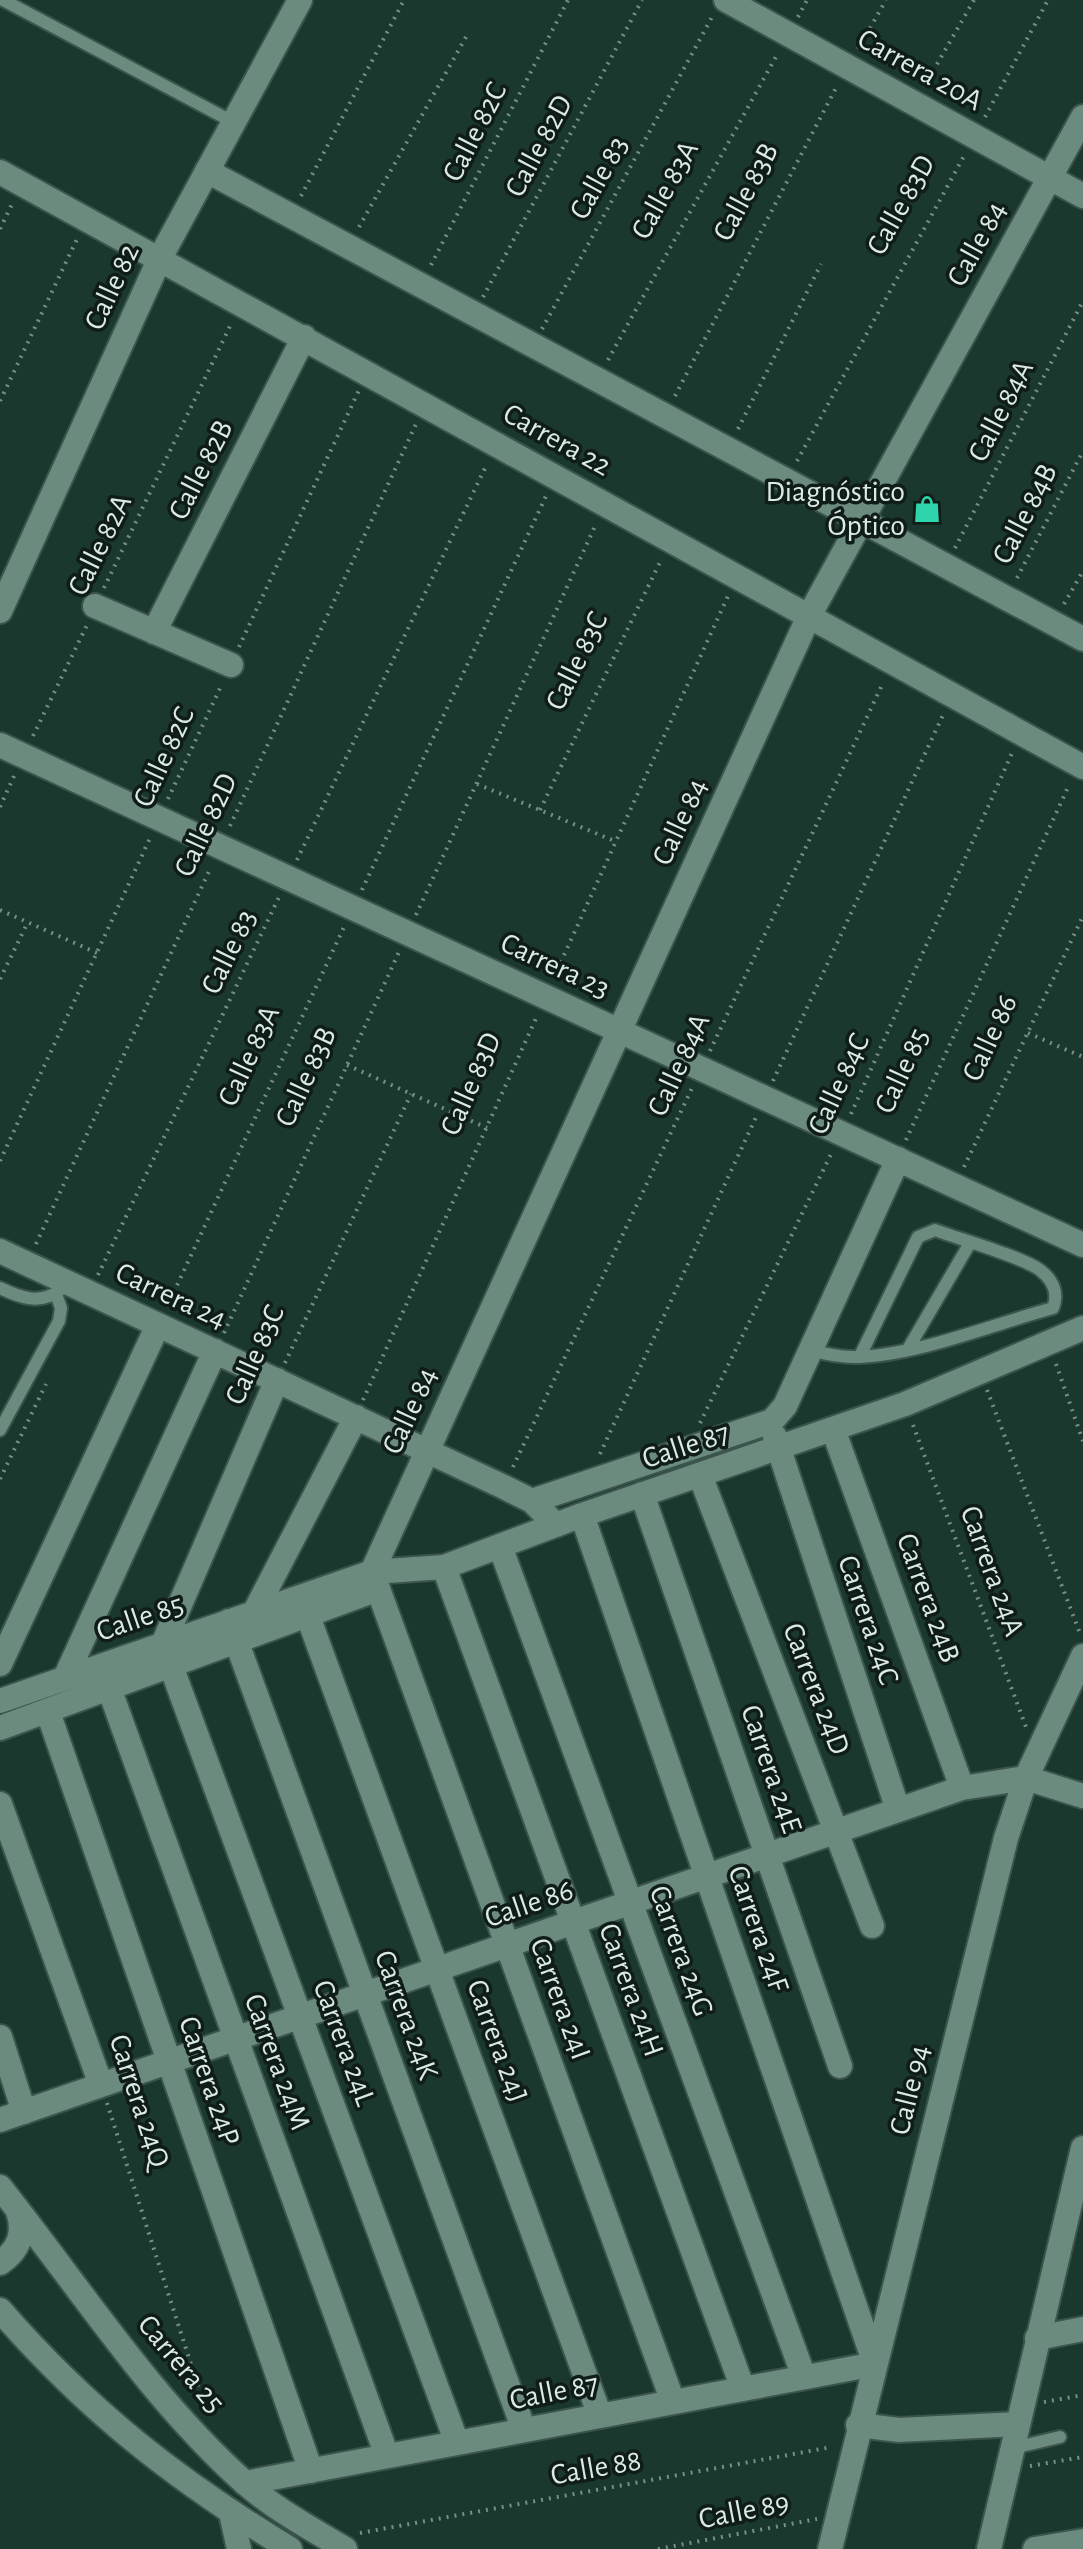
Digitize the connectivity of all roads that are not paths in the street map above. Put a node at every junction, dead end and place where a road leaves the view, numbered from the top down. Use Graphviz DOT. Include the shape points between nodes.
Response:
graph roads {
  1 [pos="3,0"];
  2 [pos="300,0"];
  3 [pos="726,0"];
  4 [pos="1083,117"];
  5 [pos="233,122"];
  6 [pos="207,171"];
  7 [pos="0,172"];
  8 [pos="1050,177"];
  9 [pos="1083,196"];
  10 [pos="160,258"];
  11 [pos="304,337"];
  12 [pos="861,521"];
  13 [pos="95,606"];
  14 [pos="0,611"];
  15 [pos="809,616"];
  16 [pos="154,632"];
  17 [pos="1083,639"];
  18 [pos="231,665"];
  19 [pos="0,745"];
  20 [pos="1081,765"];
  21 [pos="619,1031"];
  22 [pos="898,1159"];
  23 [pos="970,1243"];
  24 [pos="1083,1245"];
  25 [pos="0,1251"];
  26 [pos="0,1288"];
  27 [pos="71,1290"];
  28 [pos="158,1325"];
  29 [pos="1083,1328"];
  30 [pos="908,1349"];
  31 [pos="215,1351"];
  32 [pos="810,1351"];
  33 [pos="860,1356"];
  34 [pos="277,1380"];
  35 [pos="779,1413"];
  36 [pos="356,1417"];
  37 [pos="833,1429"];
  38 [pos="0,1430"];
  39 [pos="427,1450"];
  40 [pos="777,1450"];
  41 [pos="700,1475"];
  42 [pos="642,1494"];
  43 [pos="532,1501"];
  44 [pos="582,1515"];
  45 [pos="556,1525"];
  46 [pos="500,1546"];
  47 [pos="444,1567"];
  48 [pos="375,1581"];
  49 [pos="304,1606"];
  50 [pos="254,1613"];
  51 [pos="233,1631"];
  52 [pos="167,1655"];
  53 [pos="1083,1656"];
  54 [pos="0,1664"];
  55 [pos="65,1678"];
  56 [pos="109,1688"];
  57 [pos="0,1701"];
  58 [pos="48,1712"];
  59 [pos="0,1728"];
  60 [pos="1026,1778"];
  61 [pos="962,1788"];
  62 [pos="1083,1796"];
  63 [pos="0,1804"];
  64 [pos="898,1810"];
  65 [pos="836,1831"];
  66 [pos="767,1855"];
  67 [pos="706,1877"];
  68 [pos="630,1903"];
  69 [pos="572,1923"];
  70 [pos="872,1926"];
  71 [pos="506,1945"];
  72 [pos="436,1969"];
  73 [pos="364,1995"];
  74 [pos="300,2017"];
  75 [pos="0,2037"];
  76 [pos="235,2039"];
  77 [pos="168,2062"];
  78 [pos="840,2066"];
  79 [pos="101,2085"];
  80 [pos="24,2112"];
  81 [pos="0,2120"];
  82 [pos="1083,2148"];
  83 [pos="5,2194"];
  84 [pos="0,2263"];
  85 [pos="0,2310"];
  86 [pos="1083,2329"];
  87 [pos="1037,2338"];
  88 [pos="875,2364"];
  89 [pos="804,2377"];
  90 [pos="743,2389"];
  91 [pos="673,2402"];
  92 [pos="600,2416"];
  93 [pos="524,2430"];
  94 [pos="856,2434"];
  95 [pos="1016,2437"];
  96 [pos="1060,2437"];
  97 [pos="457,2443"];
  98 [pos="387,2456"];
  99 [pos="311,2471"];
  100 [pos="245,2483"];
  101 [pos="231,2513"];
  102 [pos="1083,2541"];
  103 [pos="346,2542"];
  104 [pos="239,2549"];
  105 [pos="290,2549"];
  106 [pos="830,2549"];
  107 [pos="989,2549"];
  108 [pos="1035,2549"];
  1 -- 5 [label="lane"];
  2 -- 5 [label="street, Calle 82"];
  3 -- 8 [label="street, Carrera 20A"];
  4 -- 8 [label="street, Calle 84"];
  5 -- 6 [label="street, Calle 82"];
  6 -- 10 [label="street, Calle 82"];
  6 -- 12 [label="street"];
  7 -- 10 [label="street, Carrera 22"];
  8 -- 9 [label="street, Carrera 20A"];
  8 -- 12 [label="street, Calle 84"];
  10 -- 11 [label="street, Carrera 22"];
  10 -- 14 [label="street, Calle 82"];
  11 -- 15 [label="street, Carrera 22"];
  11 -- 16 [label="street, Calle 82B"];
  12 -- 15 [label="street, Calle 84"];
  12 -- 17 [label="street"];
  13 -- 16 [label="street"];
  15 -- 20 [label="street, Carrera 22"];
  15 -- 21 [label="street, Calle 84"];
  16 -- 18 [label="street"];
  19 -- 21 [label="street, Carrera 23"];
  21 -- 22 [label="street, Carrera 23"];
  21 -- 39 [label="street, Calle 84"];
  22 -- 24 [label="street, Carrera 23"];
  22 -- 32 [label="street, Calle 85"];
  23 -- 30 [label="lane"];
  23 -- 30 [label="lane" via="1040,1270 1054,1285 1053,1308"];
  23 -- 33 [label="lane" via="935,1230 918,1237"];
  25 -- 27 [label="street, Carrera 24"];
  26 -- 27 [label="lane" via="39,1300"];
  27 -- 28 [label="street, Carrera 24"];
  27 -- 38 [label="lane"];
  28 -- 31 [label="street, Carrera 24"];
  28 -- 54 [label="street"];
  29 -- 37 [label="street, Calle 87" via="981,1374"];
  30 -- 33 [label="lane"];
  31 -- 34 [label="street, Carrera 24"];
  31 -- 55 [label="street"];
  32 -- 33 [label="lane"];
  32 -- 35 [label="street, Calle 85"];
  34 -- 36 [label="street, Carrera 24"];
  34 -- 52 [label="street, Calle 83C"];
  35 -- 40 [label="street, Carrera 24C"];
  35 -- 43 [label="street"];
  36 -- 39 [label="street, Carrera 24"];
  36 -- 50 [label="street"];
  37 -- 40 [label="street, Calle 87"];
  37 -- 61 [label="street, Carrera 24B"];
  39 -- 43 [label="street, Carrera 24"];
  39 -- 48 [label="street, Calle 84"];
  40 -- 41 [label="street, Calle 87"];
  40 -- 64 [label="street, Carrera 24C"];
  41 -- 42 [label="street, Calle 87"];
  41 -- 65 [label="street, Carrera 24D"];
  42 -- 44 [label="street, Calle 87"];
  42 -- 66 [label="street, Carrera 24E"];
  43 -- 45 [label="street, Carrera 24"];
  44 -- 45 [label="street, Calle 87"];
  44 -- 67 [label="street, Carrera 24F"];
  45 -- 46 [label="street, Calle 87"];
  46 -- 47 [label="street, Calle 87"];
  46 -- 68 [label="street, Carrera 24G"];
  47 -- 48 [label="street, Calle 87"];
  47 -- 69 [label="street, Carrera 24H"];
  48 -- 49 [label="street, Calle 87"];
  48 -- 71 [label="street, Carrera 24I"];
  49 -- 50 [label="street, Calle 85"];
  49 -- 51 [label="street"];
  49 -- 72 [label="street, Carrera 24J"];
  50 -- 51 [label="street, Calle 85"];
  51 -- 52 [label="street, Calle 85"];
  51 -- 73 [label="street, Carrera 24K"];
  52 -- 55 [label="street, Calle 85"];
  52 -- 56 [label="street"];
  52 -- 74 [label="street, Carrera 24L"];
  53 -- 60 [label="street, Calle 94"];
  55 -- 57 [label="street, Calle 85"];
  56 -- 58 [label="street"];
  56 -- 76 [label="street, Carrera 24M"];
  58 -- 59 [label="street"];
  58 -- 77 [label="street, Carrera 24P"];
  60 -- 61 [label="street, Calle 86"];
  60 -- 62 [label="street, Calle 86"];
  60 -- 88 [label="street, Calle 94" via="1006,1838"];
  61 -- 64 [label="street, Calle 86"];
  63 -- 79 [label="street, Carrera 24Q"];
  64 -- 65 [label="street, Calle 86"];
  65 -- 66 [label="street, Calle 86"];
  65 -- 70 [label="street, Carrera 24D"];
  66 -- 67 [label="street, Calle 86"];
  66 -- 78 [label="street, Carrera 24E"];
  67 -- 68 [label="street, Calle 86"];
  67 -- 88 [label="street, Carrera 24F"];
  68 -- 69 [label="street, Calle 86"];
  68 -- 89 [label="street, Carrera 24G"];
  69 -- 71 [label="street, Calle 86"];
  69 -- 90 [label="street, Carrera 24H"];
  71 -- 72 [label="street, Calle 86"];
  71 -- 91 [label="street, Carrera 24I"];
  72 -- 73 [label="street, Calle 86"];
  72 -- 92 [label="street, Carrera 24J"];
  73 -- 74 [label="street, Calle 86"];
  73 -- 93 [label="street, Carrera 24K"];
  74 -- 76 [label="street, Calle 86"];
  74 -- 97 [label="street, Carrera 24L"];
  75 -- 80 [label="street"];
  76 -- 77 [label="street, Calle 86"];
  76 -- 98 [label="street, Carrera 24M"];
  77 -- 79 [label="street, Calle 86"];
  77 -- 99 [label="street, Carrera 24P"];
  79 -- 80 [label="street, Calle 86"];
  80 -- 81 [label="street, Calle 86"];
  82 -- 87 [label="street"];
  83 -- 84 [label="street" via="21,2222 21,2234 11,2255"];
  83 -- 100 [label="street, Carrera 25" via="151,2383"];
  85 -- 101 [label="street" via="51,2368 118,2429"];
  86 -- 87 [label="street"];
  87 -- 95 [label="street"];
  88 -- 89 [label="street, Calle 87"];
  88 -- 94 [label="street, Calle 94"];
  89 -- 90 [label="street, Calle 87"];
  90 -- 91 [label="street, Calle 87"];
  91 -- 92 [label="street, Calle 87"];
  92 -- 93 [label="street, Calle 87"];
  93 -- 97 [label="street, Calle 87"];
  94 -- 95 [label="street" via="899,2430"];
  94 -- 106 [label="street, Calle 94"];
  95 -- 96 [label="lane"];
  95 -- 107 [label="street"];
  97 -- 98 [label="street, Calle 87"];
  98 -- 99 [label="street, Calle 87"];
  99 -- 100 [label="street, Calle 87"];
  100 -- 103 [label="street, Carrera 25"];
  101 -- 104 [label="street"];
  101 -- 105 [label="street"];
  102 -- 108 [label="street"];
}
